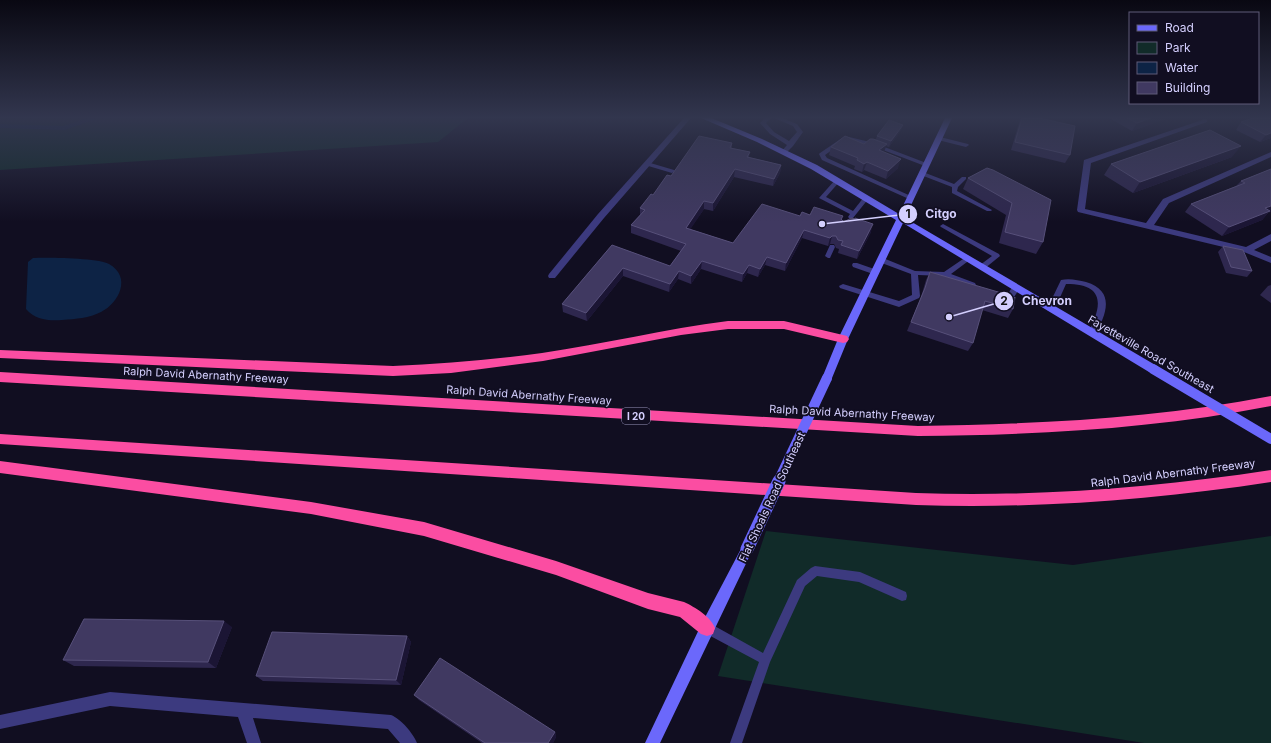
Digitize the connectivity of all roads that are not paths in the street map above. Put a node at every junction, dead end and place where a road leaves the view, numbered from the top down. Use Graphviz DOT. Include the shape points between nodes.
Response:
graph roads {
  1 [pos="657,153"];
  2 [pos="785,153"];
  3 [pos="824,153"];
  4 [pos="895,153"];
  5 [pos="933,153"];
  6 [pos="1114,153"];
  7 [pos="1271,154"];
  8 [pos="824,159"];
  9 [pos="647,164"];
  10 [pos="927,165"];
  11 [pos="814,167"];
  12 [pos="672,171"];
  13 [pos="923,174"];
  14 [pos="964,178"];
  15 [pos="837,180"];
  16 [pos="955,189"];
  17 [pos="866,198"];
  18 [pos="911,198"];
  19 [pos="989,210"];
  20 [pos="854,214"];
  21 [pos="901,218"];
  22 [pos="847,223"];
  23 [pos="943,226"];
  24 [pos="1148,227"];
  25 [pos="1271,237"];
  26 [pos="832,247"];
  27 [pos="1247,250"];
  28 [pos="828,256"];
  29 [pos="968,259"];
  30 [pos="881,260"];
  31 [pos="1271,260"];
  32 [pos="854,265"];
  33 [pos="982,267"];
  34 [pos="876,272"];
  35 [pos="914,274"];
  36 [pos="945,274"];
  37 [pos="552,276"];
  38 [pos="843,286"];
  39 [pos="980,288"];
  40 [pos="1016,288"];
  41 [pos="865,293"];
  42 [pos="1004,300"];
  43 [pos="1051,309"];
  44 [pos="1092,333"];
  45 [pos="843,339"];
  46 [pos="0,354"];
  47 [pos="0,377"];
  48 [pos="1271,401"];
  49 [pos="1271,438"];
  50 [pos="0,439"];
  51 [pos="0,467"];
  52 [pos="1271,476"];
  53 [pos="902,596"];
  54 [pos="707,628"];
  55 [pos="765,660"];
  56 [pos="243,710"];
  57 [pos="0,722"];
  58 [pos="254,743"];
  59 [pos="410,743"];
  60 [pos="652,743"];
  61 [pos="736,743"];
  1 -- 9 [label="street"];
  2 -- 11 [label="street, Fayetteville Road Southeast"];
  3 -- 8 [label="lane"];
  4 -- 10 [label="lane"];
  5 -- 10 [label="street, Flat Shoals Road Southeast"];
  6 -- 24 [label="street" via="1087,162 1081,210"];
  7 -- 24 [label="street" via="1166,201"];
  8 -- 11 [label="lane"];
  8 -- 18 [label="lane"];
  9 -- 12 [label="lane"];
  9 -- 37 [label="street"];
  10 -- 13 [label="street, Flat Shoals Road Southeast"];
  11 -- 15 [label="street, Fayetteville Road Southeast"];
  13 -- 16 [label="lane"];
  13 -- 18 [label="street, Flat Shoals Road Southeast"];
  14 -- 16 [label="lane"];
  15 -- 17 [label="street, Fayetteville Road Southeast"];
  15 -- 20 [label="lane" via="822,198"];
  16 -- 19 [label="lane"];
  17 -- 20 [label="lane"];
  17 -- 21 [label="street, Fayetteville Road Southeast"];
  18 -- 21 [label="street, Flat Shoals Road Southeast"];
  20 -- 22 [label="lane"];
  21 -- 29 [label="street, Fayetteville Road Southeast"];
  21 -- 30 [label="street, Flat Shoals Road Southeast"];
  23 -- 33 [label="lane" via="997,256"];
  24 -- 27 [label="street"];
  25 -- 27 [label="street"];
  26 -- 28 [label="lane"];
  27 -- 31 [label="street"];
  29 -- 33 [label="street, Fayetteville Road Southeast"];
  29 -- 36 [label="lane"];
  30 -- 34 [label="street, Flat Shoals Road Southeast"];
  30 -- 35 [label="lane"];
  32 -- 34 [label="lane"];
  33 -- 40 [label="street, Fayetteville Road Southeast"];
  34 -- 41 [label="street, Flat Shoals Road Southeast"];
  35 -- 36 [label="lane"];
  35 -- 41 [label="lane" via="916,296 899,304"];
  36 -- 39 [label="lane"];
  38 -- 41 [label="lane"];
  40 -- 42 [label="lane"];
  40 -- 43 [label="street, Fayetteville Road Southeast"];
  41 -- 45 [label="street, Flat Shoals Road Southeast"];
  43 -- 44 [label="street, Fayetteville Road Southeast"];
  43 -- 44 [label="lane" via="1064,282 1076,281 1093,286 1101,296 1103,306"];
  44 -- 49 [label="street, Fayetteville Road Southeast, bridge"];
  45 -- 46 [label="highway" via="784,325 728,325 681,331 543,357 451,368 393,371"];
  45 -- 54 [label="street, Flat Shoals Road Southeast, bridge" via="748,549"];
  47 -- 48 [label="highway, Ralph David Abernathy Freeway / I 20" via="918,431 1096,425 1181,416"];
  50 -- 52 [label="highway, Ralph David Abernathy Freeway" via="916,499 1008,500 1084,497 1161,491"];
  51 -- 54 [label="highway" via="311,508 424,529 556,568 684,610"];
  53 -- 55 [label="lane" via="860,577 815,571 801,583"];
  54 -- 55 [label="lane"];
  54 -- 60 [label="street, Flat Shoals Road Southeast"];
  55 -- 61 [label="lane"];
  56 -- 57 [label="street" via="110,699"];
  56 -- 58 [label="street"];
  56 -- 59 [label="street" via="391,722"];
}
